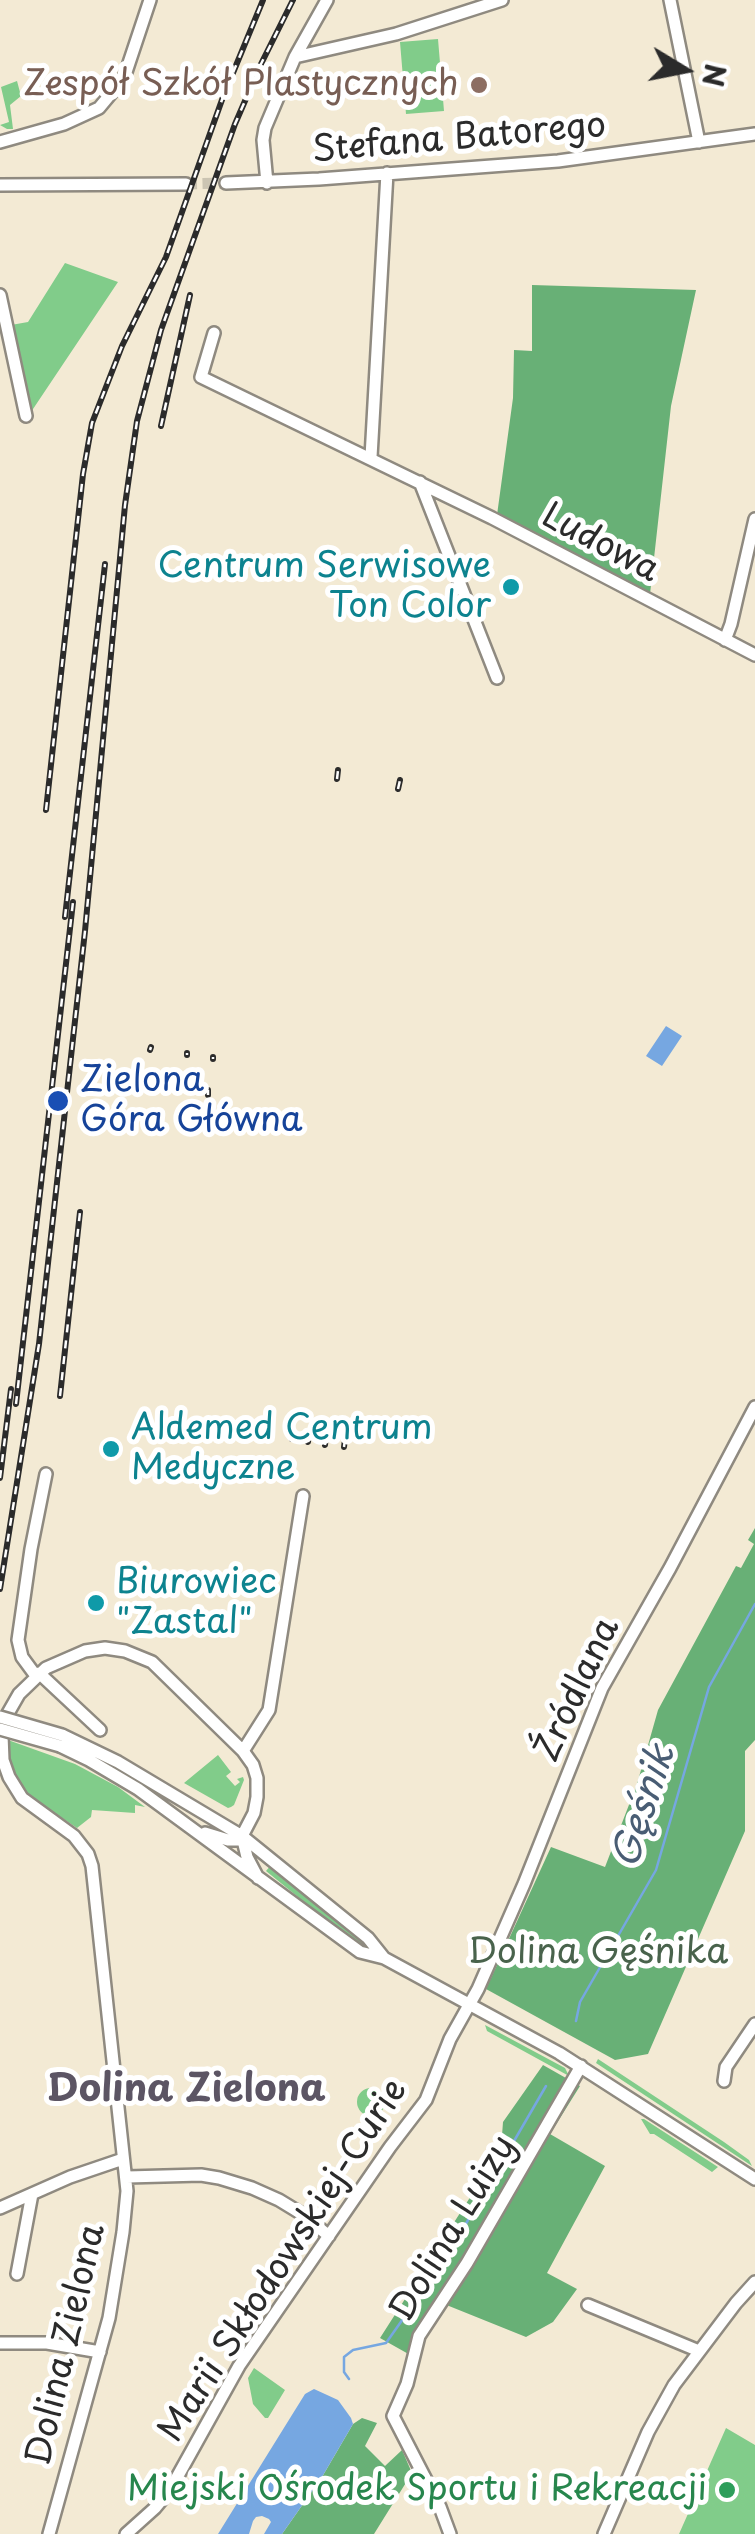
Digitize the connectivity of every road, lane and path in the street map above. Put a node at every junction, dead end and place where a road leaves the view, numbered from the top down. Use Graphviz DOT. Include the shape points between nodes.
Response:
graph roads {
  1 [pos="150,0"];
  2 [pos="327,0"];
  3 [pos="502,0"];
  4 [pos="670,0"];
  5 [pos="295,57"];
  6 [pos="755,134"];
  7 [pos="0,142"];
  8 [pos="700,142"];
  9 [pos="387,173"];
  10 [pos="267,183"];
  11 [pos="2,184"];
  12 [pos="186,184"];
  13 [pos="226,184"];
  14 [pos="0,295"];
  15 [pos="214,333"];
  16 [pos="26,416"];
  17 [pos="371,457"];
  18 [pos="420,482"];
  19 [pos="755,519"];
  20 [pos="725,640"];
  21 [pos="755,655"];
  22 [pos="496,678"];
  23 [pos="755,1407"];
  24 [pos="46,1474"];
  25 [pos="304,1496"];
  26 [pos="38,1675"];
  27 [pos="0,1717"];
  28 [pos="0,1729"];
  29 [pos="100,1730"];
  30 [pos="61,1741"];
  31 [pos="243,1751"];
  32 [pos="191,1828"];
  33 [pos="242,1836"];
  34 [pos="258,1878"];
  35 [pos="384,1958"];
  36 [pos="468,2005"];
  37 [pos="755,2024"];
  38 [pos="582,2066"];
  39 [pos="724,2081"];
  40 [pos="123,2159"];
  41 [pos="126,2177"];
  42 [pos="755,2180"];
  43 [pos="32,2194"];
  44 [pos="0,2208"];
  45 [pos="328,2236"];
  46 [pos="17,2274"];
  47 [pos="755,2282"];
  48 [pos="588,2305"];
  49 [pos="0,2342"];
  50 [pos="100,2352"];
  51 [pos="699,2352"];
  52 [pos="49,2534"];
  53 [pos="126,2534"];
  54 [pos="450,2534"];
  55 [pos="604,2534"];
  1 -- 7 [label="street" via="124,78 99,108"];
  2 -- 5 [label="street"];
  3 -- 5 [label="street"];
  4 -- 8 [label="street"];
  5 -- 10 [label="street" via="264,129"];
  6 -- 8 [label="street, Stefana Batorego"];
  8 -- 9 [label="street, Stefana Batorego"];
  9 -- 10 [label="street, Stefana Batorego"];
  9 -- 17 [label="street"];
  10 -- 13 [label="street, Stefana Batorego"];
  11 -- 12 [label="street"];
  14 -- 16 [label="street"];
  15 -- 17 [label="street, Ludowa" via="202,377"];
  17 -- 18 [label="street, Ludowa"];
  18 -- 20 [label="street, Ludowa"];
  18 -- 22 [label="street"];
  19 -- 20 [label="street"];
  20 -- 21 [label="street, Ludowa"];
  23 -- 36 [label="street, Źródlana" via="602,1688"];
  24 -- 26 [label="street" via="18,1640"];
  25 -- 31 [label="street" via="269,1710"];
  26 -- 29 [label="street"];
  26 -- 31 [label="street" via="85,1651 140,1656"];
  26 -- 40 [label="street, Dolina Zielona" via="7,1715 3,1760 22,1798 74,1836 92,1866"];
  27 -- 30 [label="street, bridge"];
  28 -- 30 [label="street, bridge"];
  30 -- 32 [label="street"];
  30 -- 33 [label="street" via="118,1762"];
  31 -- 33 [label="street" via="258,1788"];
  32 -- 33 [label="street" via="228,1840"];
  32 -- 34 [label="street"];
  33 -- 34 [label="street"];
  33 -- 35 [label="street"];
  34 -- 35 [label="street" via="360,1952"];
  35 -- 36 [label="street"];
  36 -- 38 [label="street"];
  36 -- 45 [label="street, Marii Skłodowskiej-Curie" via="426,2100"];
  37 -- 39 [label="street"];
  38 -- 42 [label="street"];
  38 -- 54 [label="street, Dolina Luizy" via="418,2336 392,2416"];
  40 -- 41 [label="street, Dolina Zielona"];
  40 -- 43 [label="street"];
  41 -- 45 [label="street" via="219,2178 279,2200"];
  41 -- 50 [label="street, Dolina Zielona" via="124,2232"];
  43 -- 44 [label="street"];
  43 -- 46 [label="street, Dolina Zielona"];
  45 -- 53 [label="street, Marii Skłodowskiej-Curie" via="239,2366 170,2490"];
  47 -- 51 [label="street"];
  48 -- 51 [label="street"];
  49 -- 50 [label="street"];
  50 -- 52 [label="street, Dolina Zielona"];
  51 -- 55 [label="street" via="648,2432"];
}
